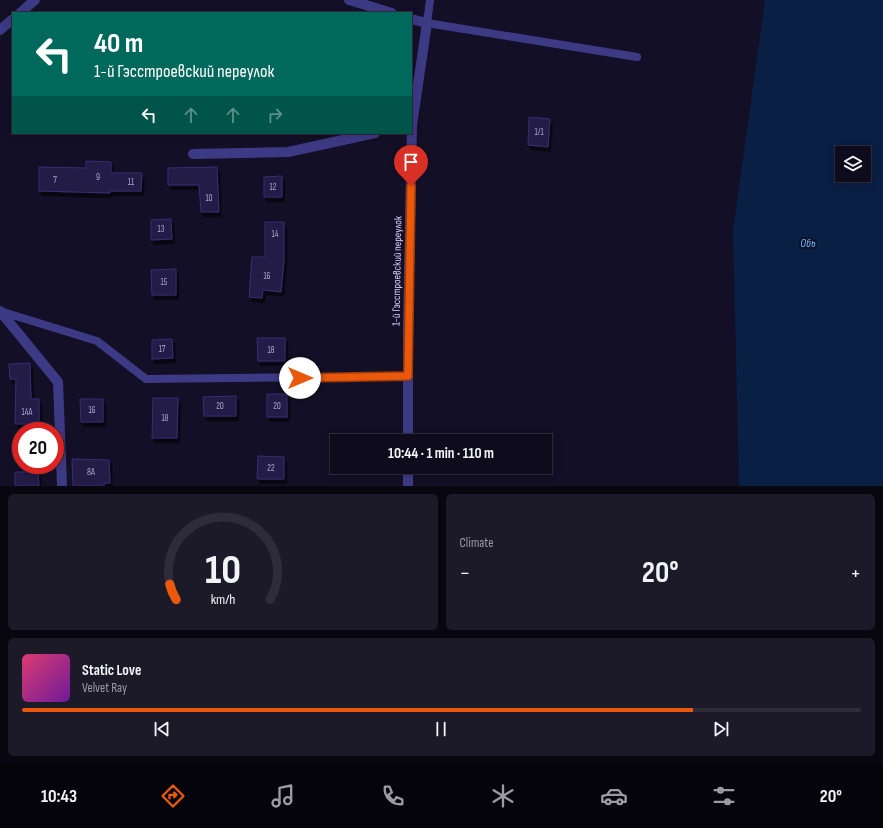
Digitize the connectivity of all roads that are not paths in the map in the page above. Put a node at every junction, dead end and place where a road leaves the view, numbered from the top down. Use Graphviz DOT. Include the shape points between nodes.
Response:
graph roads {
  1 [pos="35,0"];
  2 [pos="349,0"];
  3 [pos="430,0"];
  4 [pos="21,12"];
  5 [pos="389,12"];
  6 [pos="412,19"];
  7 [pos="12,20"];
  8 [pos="427,24"];
  9 [pos="0,30"];
  10 [pos="637,57"];
  11 [pos="412,125"];
  12 [pos="370,134"];
  13 [pos="412,134"];
  14 [pos="193,154"];
  15 [pos="0,311"];
  16 [pos="408,376"];
  17 [pos="408,434"];
  18 [pos="408,474"];
  19 [pos="62,486"];
  20 [pos="408,486"];
  1 -- 4 [label="street"];
  2 -- 5 [label="street"];
  3 -- 8 [label="lane"];
  6 -- 8 [label="street"];
  7 -- 9 [label="street"];
  8 -- 10 [label="lane"];
  8 -- 11 [label="street, 1-й Гэсстроевский переулок"];
  12 -- 14 [label="street" via="288,152"];
  13 -- 16 [label="street, 1-й Гэсстроевский переулок"];
  15 -- 16 [label="lane" via="97,341 146,379"];
  15 -- 19 [label="street" via="58,382"];
  16 -- 17 [label="street, 1-й Гэсстроевский переулок"];
  18 -- 20 [label="street"];
}
